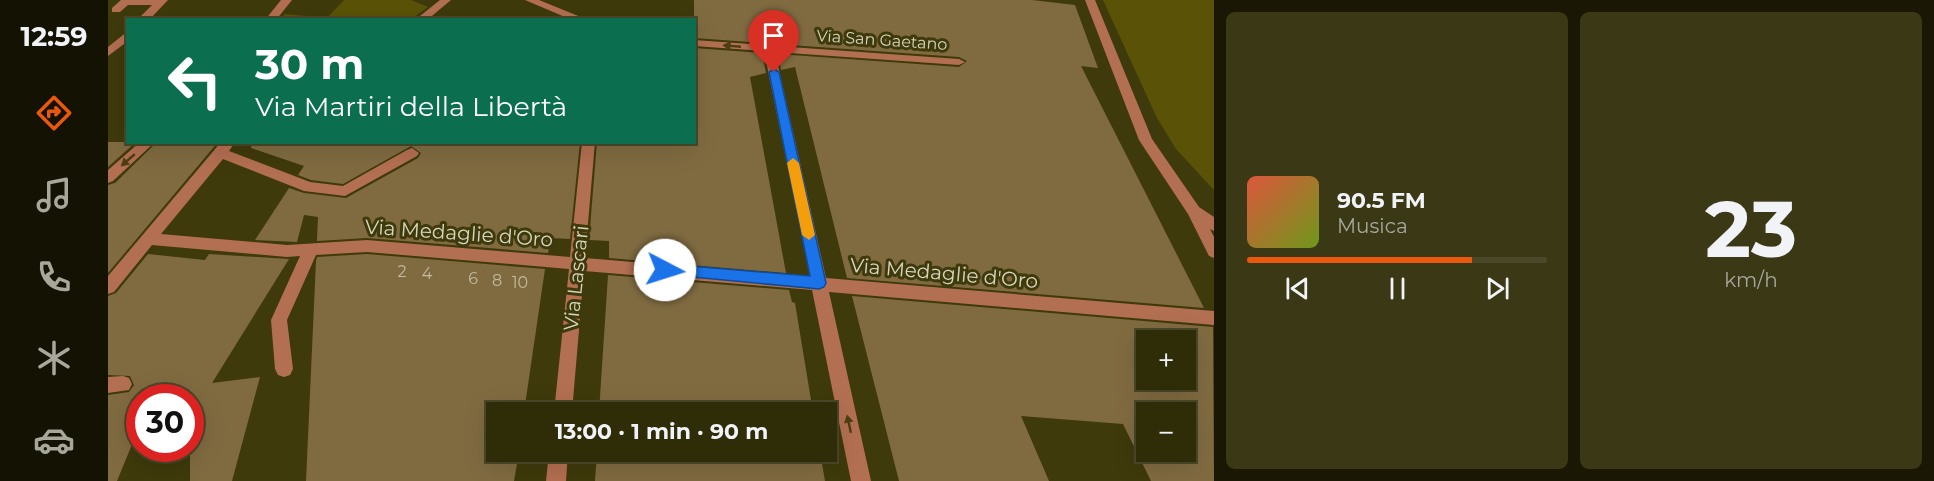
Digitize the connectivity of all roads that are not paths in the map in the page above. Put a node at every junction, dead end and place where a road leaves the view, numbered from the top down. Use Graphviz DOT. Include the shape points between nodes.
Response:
graph roads {
  1 [pos="287,0"];
  2 [pos="446,0"];
  3 [pos="530,0"];
  4 [pos="562,0"];
  5 [pos="1090,0"];
  6 [pos="162,1"];
  7 [pos="543,5"];
  8 [pos="116,10"];
  9 [pos="144,18"];
  10 [pos="272,18"];
  11 [pos="423,18"];
  12 [pos="576,18"];
  13 [pos="126,36"];
  14 [pos="696,43"];
  15 [pos="769,49"];
  16 [pos="108,53"];
  17 [pos="959,62"];
  18 [pos="147,144"];
  19 [pos="589,144"];
  20 [pos="225,148"];
  21 [pos="412,153"];
  22 [pos="108,178"];
  23 [pos="1194,212"];
  24 [pos="1214,225"];
  25 [pos="148,238"];
  26 [pos="311,249"];
  27 [pos="1214,252"];
  28 [pos="577,262"];
  29 [pos="819,283"];
  30 [pos="108,287"];
  31 [pos="1214,318"];
  32 [pos="284,369"];
  33 [pos="563,402"];
  34 [pos="558,462"];
  35 [pos="556,481"];
  36 [pos="861,481"];
  1 -- 10 [label="street"];
  2 -- 11 [label="street"];
  3 -- 7 [label="street"];
  4 -- 7 [label="street"];
  5 -- 23 [label="street" via="1146,140"];
  6 -- 8 [label="street" via="125,2"];
  6 -- 9 [label="street"];
  7 -- 12 [label="street"];
  13 -- 16 [label="street"];
  15 -- 14 [label="street, Via San Gaetano, one-way"];
  15 -- 17 [label="street, Via San Gaetano"];
  15 -- 29 [label="street"];
  18 -- 22 [label="street, one-way"];
  19 -- 28 [label="street, Via Lascari"];
  20 -- 21 [label="street" via="309,187 345,191"];
  20 -- 25 [label="street"];
  23 -- 24 [label="street"];
  23 -- 27 [label="street"];
  25 -- 26 [label="street, Via Medaglie d'Oro" via="287,251"];
  25 -- 30 [label="street"];
  26 -- 28 [label="street, Via Medaglie d'Oro" via="367,246"];
  26 -- 32 [label="street" via="279,320"];
  28 -- 29 [label="street, Via Medaglie d'Oro"];
  28 -- 33 [label="street, Via Lascari"];
  29 -- 31 [label="street, Via Medaglie d'Oro"];
  36 -- 29 [label="street, one-way"];
  34 -- 35 [label="street"];
}
